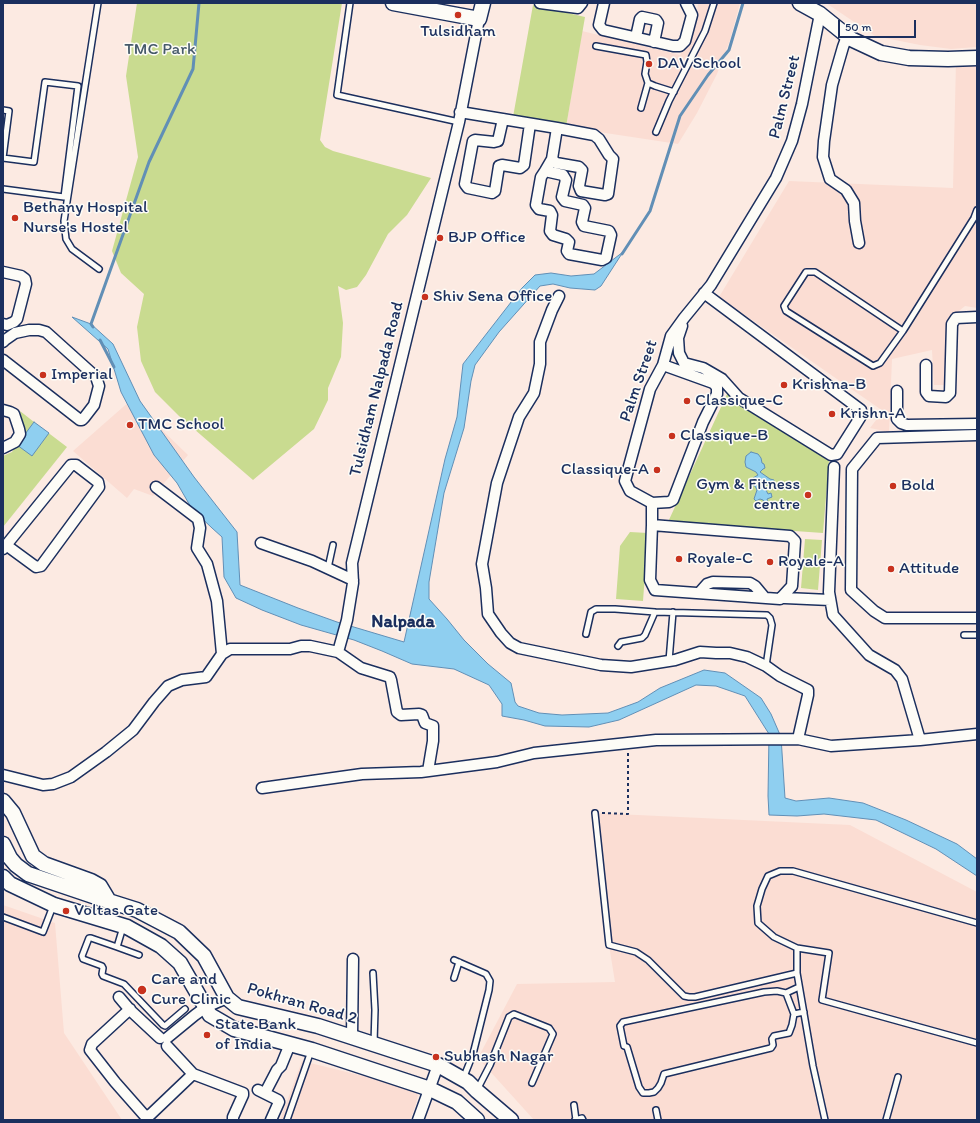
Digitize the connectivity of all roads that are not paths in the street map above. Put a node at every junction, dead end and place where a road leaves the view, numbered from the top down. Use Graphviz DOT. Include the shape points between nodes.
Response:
graph roads {
  1 [pos="98,3"];
  2 [pos="350,3"];
  3 [pos="393,3"];
  4 [pos="483,3"];
  5 [pos="540,3"];
  6 [pos="582,3"];
  7 [pos="604,3"];
  8 [pos="686,3"];
  9 [pos="714,3"];
  10 [pos="800,3"];
  11 [pos="820,14"];
  12 [pos="479,19"];
  13 [pos="847,36"];
  14 [pos="636,37"];
  15 [pos="654,42"];
  16 [pos="596,46"];
  17 [pos="977,58"];
  18 [pos="648,82"];
  19 [pos="78,86"];
  20 [pos="85,87"];
  21 [pos="674,92"];
  22 [pos="641,108"];
  23 [pos="3,110"];
  24 [pos="460,117"];
  25 [pos="502,119"];
  26 [pos="530,124"];
  27 [pos="557,128"];
  28 [pos="656,132"];
  29 [pos="552,159"];
  30 [pos="545,171"];
  31 [pos="3,189"];
  32 [pos="977,210"];
  33 [pos="859,243"];
  34 [pos="99,269"];
  35 [pos="3,272"];
  36 [pos="704,293"];
  37 [pos="559,296"];
  38 [pos="977,317"];
  39 [pos="684,318"];
  40 [pos="5,324"];
  41 [pos="903,332"];
  42 [pos="15,333"];
  43 [pos="3,342"];
  44 [pos="3,360"];
  45 [pos="663,365"];
  46 [pos="926,365"];
  47 [pos="897,391"];
  48 [pos="3,410"];
  49 [pos="977,424"];
  50 [pos="977,435"];
  51 [pos="3,448"];
  52 [pos="834,467"];
  53 [pos="156,487"];
  54 [pos="652,503"];
  55 [pos="652,526"];
  56 [pos="261,543"];
  57 [pos="333,545"];
  58 [pos="5,547"];
  59 [pos="328,568"];
  60 [pos="353,580"];
  61 [pos="829,596"];
  62 [pos="783,598"];
  63 [pos="655,612"];
  64 [pos="673,612"];
  65 [pos="977,618"];
  66 [pos="586,634"];
  67 [pos="964,635"];
  68 [pos="977,635"];
  69 [pos="618,646"];
  70 [pos="338,652"];
  71 [pos="222,654"];
  72 [pos="669,661"];
  73 [pos="766,666"];
  74 [pos="977,734"];
  75 [pos="798,739"];
  76 [pos="920,740"];
  77 [pos="428,771"];
  78 [pos="3,774"];
  79 [pos="262,788"];
  80 [pos="4,802"];
  81 [pos="595,813"];
  82 [pos="3,844"];
  83 [pos="3,877"];
  84 [pos="3,891"];
  85 [pos="88,895"];
  86 [pos="34,896"];
  87 [pos="109,901"];
  88 [pos="54,905"];
  89 [pos="82,914"];
  90 [pos="3,917"];
  91 [pos="977,923"];
  92 [pos="123,926"];
  93 [pos="117,947"];
  94 [pos="797,948"];
  95 [pos="139,955"];
  96 [pos="353,959"];
  97 [pos="372,973"];
  98 [pos="797,973"];
  99 [pos="454,978"];
  100 [pos="799,987"];
  101 [pos="786,993"];
  102 [pos="709,994"];
  103 [pos="119,997"];
  104 [pos="227,998"];
  105 [pos="711,1003"];
  106 [pos="206,1008"];
  107 [pos="130,1009"];
  108 [pos="185,1009"];
  109 [pos="804,1012"];
  110 [pos="794,1014"];
  111 [pos="352,1036"];
  112 [pos="165,1040"];
  113 [pos="977,1043"];
  114 [pos="290,1044"];
  115 [pos="374,1044"];
  116 [pos="312,1050"];
  117 [pos="438,1066"];
  118 [pos="193,1074"];
  119 [pos="898,1077"];
  120 [pos="463,1080"];
  121 [pos="532,1083"];
  122 [pos="430,1089"];
  123 [pos="477,1091"];
  124 [pos="574,1105"];
  125 [pos="656,1110"];
  126 [pos="233,1120"];
  127 [pos="271,1120"];
  128 [pos="287,1120"];
  129 [pos="418,1120"];
  130 [pos="477,1120"];
  131 [pos="512,1120"];
  132 [pos="575,1120"];
  133 [pos="583,1120"];
  134 [pos="658,1120"];
  135 [pos="825,1120"];
  136 [pos="886,1120"];
  1 -- 20 [label="lane"];
  2 -- 24 [label="lane" via="338,95"];
  3 -- 12 [label="main road"];
  4 -- 12 [label="main road"];
  5 -- 6 [label="street" via="578,8"];
  7 -- 14 [label="street" via="599,25 603,30"];
  8 -- 15 [label="street" via="692,15 685,41 680,46"];
  9 -- 21 [label="lane" via="705,31"];
  10 -- 11 [label="main road"];
  11 -- 13 [label="main road"];
  11 -- 36 [label="street, Palm Street" via="792,141 776,178 712,285"];
  12 -- 24 [label="street, Tulsidham Nalpada Road"];
  13 -- 17 [label="main road" via="881,53 909,58"];
  13 -- 33 [label="street" via="832,85 823,157 830,179 846,190 854,203"];
  14 -- 15 [label="street"];
  14 -- 15 [label="street" via="642,17 656,20 658,23"];
  16 -- 18 [label="lane" via="646,55 645,74"];
  18 -- 21 [label="lane"];
  18 -- 22 [label="lane"];
  19 -- 20 [label="lane"];
  19 -- 23 [label="lane" via="45,82 34,162 3,158 9,111"];
  19 -- 31 [label="lane" via="64,197"];
  20 -- 34 [label="lane" via="64,222 66,239 72,249"];
  21 -- 28 [label="lane"];
  24 -- 25 [label="street"];
  24 -- 60 [label="street, Tulsidham Nalpada Road" via="352,563"];
  25 -- 26 [label="street"];
  25 -- 26 [label="street" via="498,141 473,142 465,184 468,188 492,193 495,191 499,166 520,168 524,165"];
  26 -- 27 [label="street"];
  27 -- 29 [label="street"];
  27 -- 29 [label="street" via="599,138 613,159 608,194 581,191 579,186 582,170 579,167 556,163"];
  29 -- 30 [label="street"];
  30 -- 30 [label="street" via="541,177 536,205 539,209 550,211 550,231 553,235 566,239 569,254 602,260 606,258 611,235 609,232 584,226 583,205 565,201 562,197 566,180 562,175"];
  32 -- 41 [label="lane"];
  35 -- 40 [label="street" via="21,276 26,284 17,319"];
  36 -- 39 [label="street, Palm Street"];
  36 -- 39 [label="street" via="861,410 861,416 837,454 831,454 738,398 722,379 703,368 684,363 679,353 678,338"];
  37 -- 72 [label="street" via="540,342 540,364 534,393 519,417 497,483 482,564 488,614 510,643 519,648 601,665 631,667"];
  38 -- 46 [label="street" via="956,318 952,324 950,393 946,396 929,396 926,392"];
  39 -- 45 [label="street, Palm Street" via="671,336"];
  40 -- 42 [label="street"];
  41 -- 41 [label="lane" via="880,363 873,366 786,311 784,306 806,272 815,272"];
  42 -- 43 [label="street"];
  42 -- 44 [label="street" via="29,330 46,332 96,377 99,386 94,405 80,420"];
  45 -- 54 [label="street, Palm Street" via="650,389 625,481 630,491"];
  45 -- 54 [label="street" via="718,387 673,500"];
  47 -- 49 [label="street" via="897,419 901,423"];
  48 -- 51 [label="street" via="14,414 20,434 15,442"];
  50 -- 65 [label="street" via="878,438 873,443 852,469 851,590 885,618"];
  52 -- 61 [label="street"];
  53 -- 71 [label="street" via="198,519 198,548 207,564 217,600"];
  54 -- 55 [label="street"];
  55 -- 62 [label="street" via="650,580 655,590"];
  55 -- 62 [label="street" via="790,536 795,541 792,586"];
  56 -- 59 [label="street"];
  57 -- 59 [label="lane"];
  58 -- 58 [label="street" via="71,465 76,465 98,482 99,487 41,566 36,567"];
  59 -- 60 [label="street"];
  60 -- 70 [label="street, Tulsidham Nalpada Road" via="347,620"];
  61 -- 62 [label="street"];
  61 -- 76 [label="street" via="833,615 869,655 895,670 902,679"];
  63 -- 64 [label="lane"];
  63 -- 66 [label="lane" via="596,609 590,612"];
  63 -- 69 [label="lane" via="642,638 621,642"];
  64 -- 72 [label="lane"];
  64 -- 73 [label="lane" via="767,615 772,625"];
  67 -- 68 [label="lane"];
  70 -- 71 [label="street" via="301,646 290,649 230,649"];
  70 -- 77 [label="street" via="361,668 390,676 397,712 401,715 422,715 425,724 433,726"];
  71 -- 78 [label="street" via="206,676 182,680 168,686 133,730 71,777 43,786"];
  72 -- 73 [label="street" via="700,652 730,653 748,657"];
  73 -- 75 [label="street" via="808,690"];
  74 -- 76 [label="street"];
  75 -- 76 [label="street" via="831,746"];
  75 -- 77 [label="street" via="656,740 534,753 497,762"];
  77 -- 79 [label="street" via="362,774"];
  80 -- 87 [label="main road" via="13,813 33,856 44,864 100,886"];
  81 -- 102 [label="lane" via="609,945 636,952 648,960 684,996"];
  82 -- 85 [label="main road, Pokhran Road 2" via="10,858 28,874"];
  83 -- 86 [label="main road" via="10,884"];
  84 -- 86 [label="main road"];
  85 -- 87 [label="main road, Pokhran Road 2"];
  85 -- 89 [label="main road"];
  86 -- 88 [label="main road"];
  87 -- 104 [label="main road, Pokhran Road 2" via="137,910 179,932 204,956"];
  88 -- 89 [label="main road"];
  88 -- 90 [label="lane" via="43,932"];
  89 -- 92 [label="main road"];
  91 -- 94 [label="lane" via="793,871 780,871 768,876 762,889 756,906 758,923 774,937"];
  92 -- 93 [label="lane"];
  92 -- 106 [label="main road" via="161,946 180,963"];
  93 -- 95 [label="lane"];
  93 -- 108 [label="lane" via="88,938 82,956 83,959 102,966 103,976 124,984 162,1025 165,1026"];
  94 -- 98 [label="lane"];
  94 -- 113 [label="lane" via="828,953 822,1000"];
  96 -- 111 [label="street"];
  97 -- 115 [label="lane"];
  98 -- 100 [label="lane"];
  98 -- 102 [label="lane"];
  99 -- 120 [label="lane" via="456,961 486,974 490,981 473,1054"];
  100 -- 101 [label="lane"];
  100 -- 109 [label="lane"];
  101 -- 105 [label="lane" via="764,992"];
  101 -- 110 [label="lane"];
  102 -- 105 [label="lane"];
  103 -- 107 [label="street"];
  104 -- 106 [label="street"];
  104 -- 111 [label="main road, Pokhran Road 2" via="238,1007"];
  105 -- 110 [label="lane" via="623,1022 620,1026 624,1046 627,1047 643,1093 654,1092 664,1074 771,1048 774,1036 789,1033"];
  106 -- 112 [label="street"];
  106 -- 114 [label="main road" via="210,1015 234,1029"];
  107 -- 112 [label="street"];
  107 -- 118 [label="street" via="92,1044 90,1050 145,1116 150,1115"];
  109 -- 110 [label="lane"];
  109 -- 135 [label="lane"];
  111 -- 115 [label="main road, Pokhran Road 2"];
  112 -- 118 [label="street"];
  114 -- 116 [label="main road"];
  114 -- 127 [label="street" via="281,1066 262,1092 279,1102"];
  115 -- 117 [label="main road, Pokhran Road 2"];
  116 -- 122 [label="main road"];
  116 -- 128 [label="lane"];
  117 -- 120 [label="main road, Pokhran Road 2"];
  117 -- 122 [label="street"];
  118 -- 126 [label="street" via="243,1093"];
  119 -- 136 [label="lane"];
  120 -- 123 [label="main road, Pokhran Road 2"];
  121 -- 123 [label="lane" via="553,1034 550,1028 514,1014 509,1016"];
  122 -- 129 [label="street"];
  122 -- 130 [label="main road" via="456,1102"];
  123 -- 131 [label="main road, Pokhran Road 2"];
  124 -- 132 [label="lane"];
  125 -- 134 [label="lane"];
  132 -- 133 [label="lane"];
}
